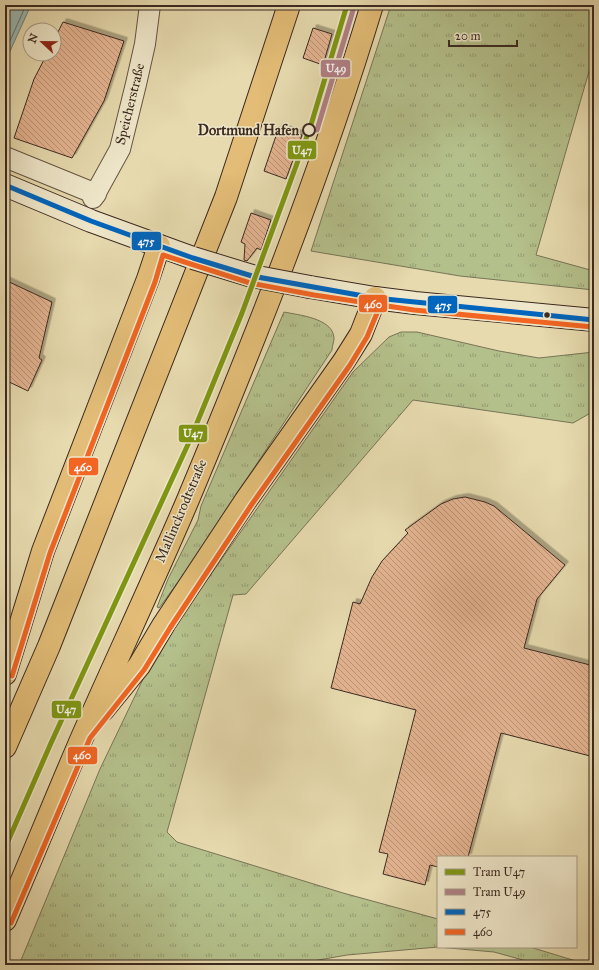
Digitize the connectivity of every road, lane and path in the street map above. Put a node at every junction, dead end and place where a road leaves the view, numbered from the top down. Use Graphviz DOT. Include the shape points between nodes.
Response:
graph roads {
  1 [pos="150,5"];
  2 [pos="289,5"];
  3 [pos="372,5"];
  4 [pos="5,157"];
  5 [pos="5,185"];
  6 [pos="159,246"];
  7 [pos="375,298"];
  8 [pos="594,320"];
  9 [pos="5,674"];
  10 [pos="84,734"];
  11 [pos="5,747"];
  12 [pos="5,920"];
  1 -- 4 [label="street, Speicherstraße" via="145,44 120,149 95,196"];
  2 -- 11 [label="highway" via="226,197 49,646"];
  3 -- 10 [label="highway, Mallinckrodtstraße" via="350,77 302,213 186,502"];
  5 -- 6 [label="main road" via="91,222"];
  6 -- 7 [label="main road, bridge" via="252,276"];
  6 -- 9 [label="highway" via="43,551"];
  7 -- 8 [label="main road"];
  7 -- 10 [label="highway" via="361,334 344,361 242,507 138,666"];
  10 -- 12 [label="highway, Mallinckrodtstraße"];
}
